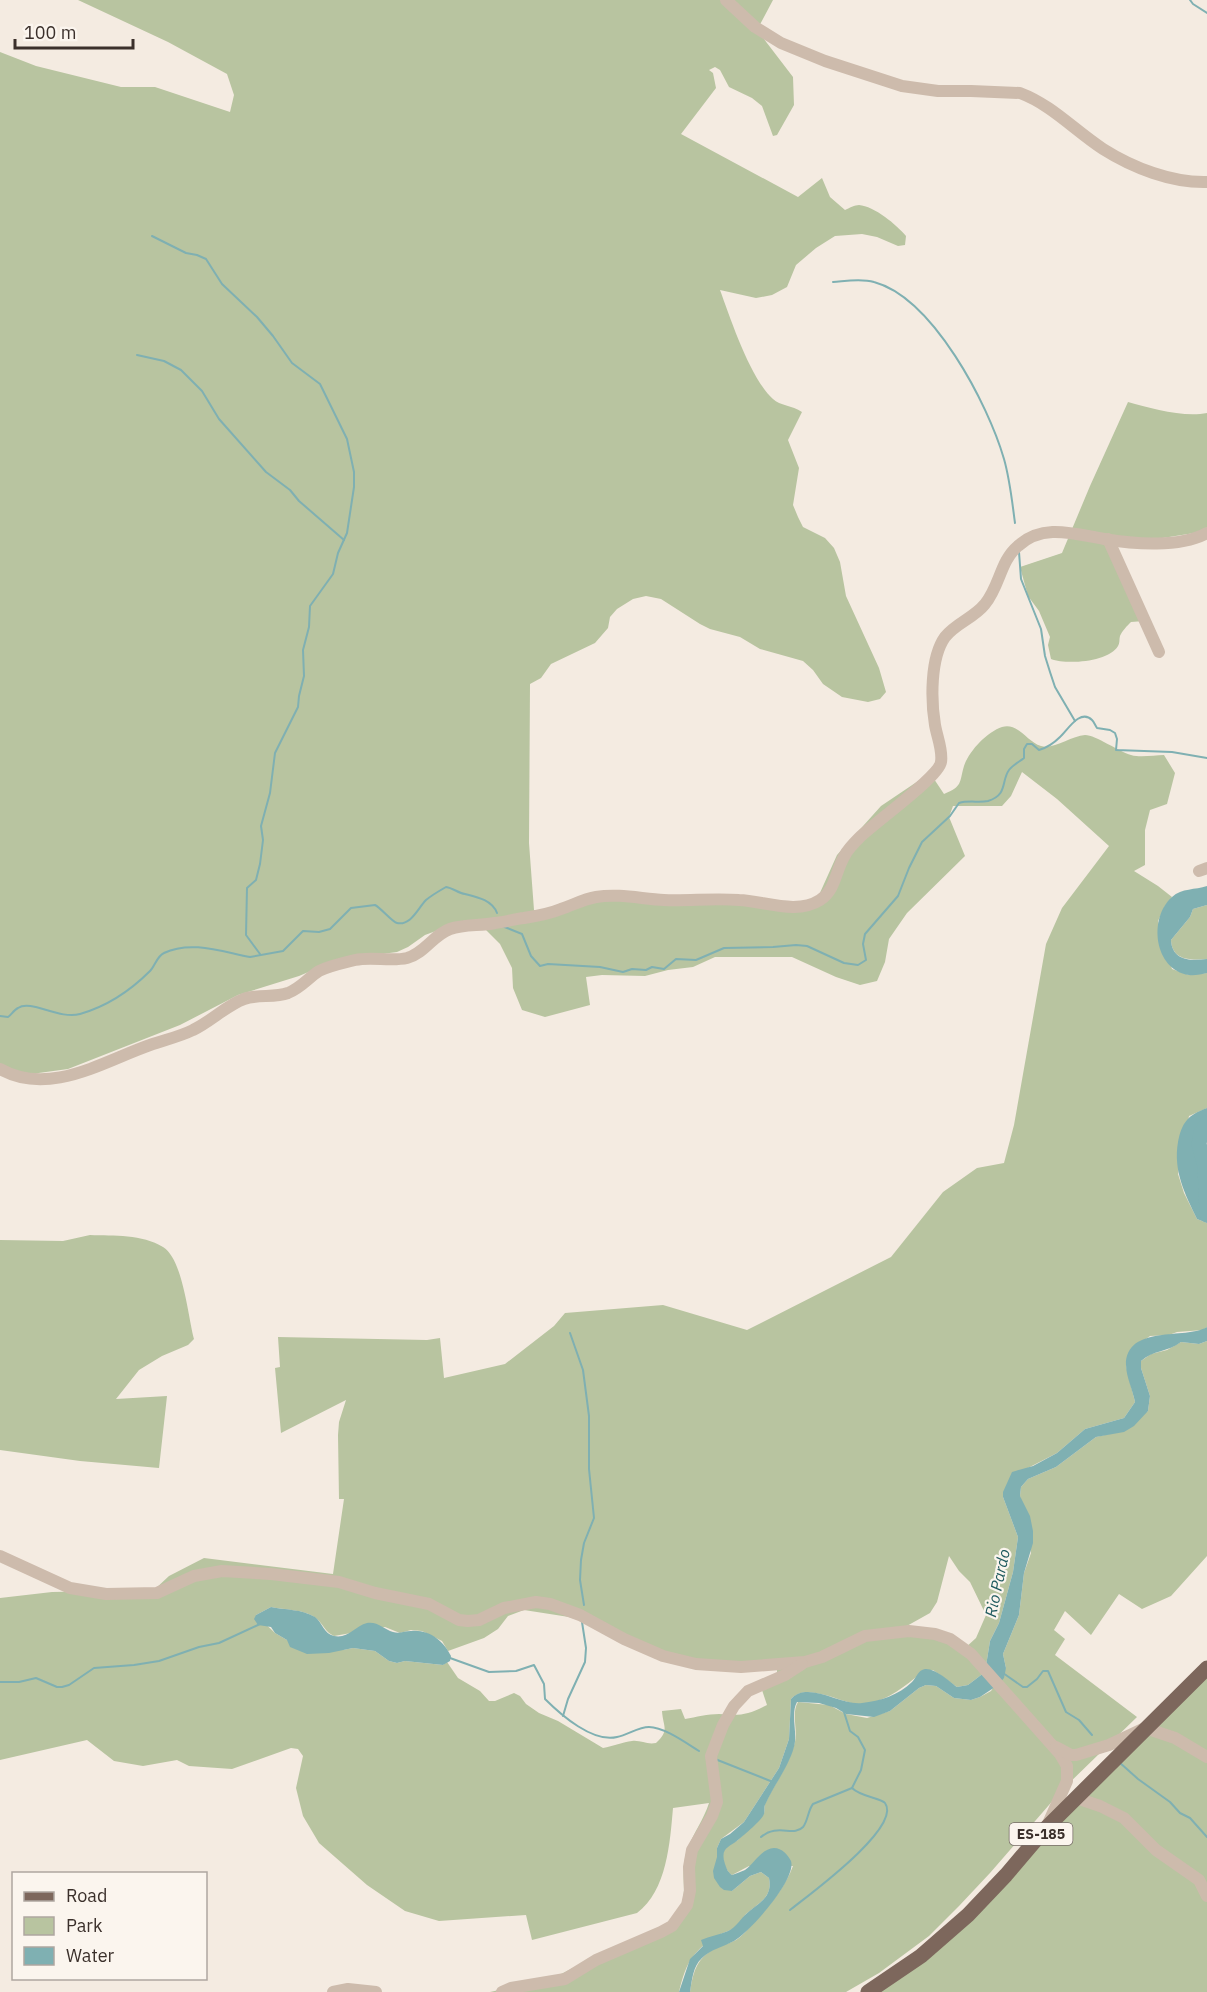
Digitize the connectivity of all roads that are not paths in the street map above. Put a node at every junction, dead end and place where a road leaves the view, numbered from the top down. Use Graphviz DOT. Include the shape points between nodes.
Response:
graph roads {
  1 [pos="726,0"];
  2 [pos="1207,182"];
  3 [pos="1207,533"];
  4 [pos="1108,540"];
  5 [pos="1159,652"];
  6 [pos="0,1069"];
  7 [pos="0,1556"];
  8 [pos="806,1662"];
  9 [pos="1207,1668"];
  10 [pos="1145,1728"];
  11 [pos="1052,1745"];
  12 [pos="1207,1757"];
  13 [pos="1076,1798"];
  14 [pos="1046,1828"];
  15 [pos="1207,1896"];
  16 [pos="333,1992"];
  17 [pos="375,1992"];
  18 [pos="501,1992"];
  19 [pos="868,1992"];
  1 -- 2 [label="street" via="766,35 815,57 921,90 1020,93 1049,107 1126,162 1175,180"];
  3 -- 4 [label="street" via="1176,543"];
  4 -- 5 [label="street"];
  4 -- 6 [label="street" via="1047,532 1032,536 1008,557 985,603 946,635 937,654 933,707 941,753 938,771 859,838 844,857 828,894 814,904 600,896 541,915 451,929 419,953 405,958 365,958 330,967 289,993 243,999 188,1033 68,1077 26,1078"];
  7 -- 8 [label="street" via="70,1588 106,1594 157,1593 194,1576 222,1571 339,1582 429,1604 468,1621 536,1602 572,1612 624,1639 680,1661 741,1667"];
  8 -- 11 [label="street" via="865,1636 909,1631 950,1639 971,1654"];
  8 -- 18 [label="street" via="748,1691 723,1725 711,1756 717,1802 692,1850 687,1905 672,1926 596,1960 565,1979"];
  9 -- 10 [label="main road, ES-185"];
  10 -- 11 [label="street" via="1076,1755"];
  10 -- 12 [label="street" via="1175,1738"];
  10 -- 13 [label="main road, ES-185"];
  11 -- 14 [label="street" via="1068,1772"];
  13 -- 14 [label="main road, ES-185"];
  13 -- 15 [label="street" via="1124,1818 1156,1851 1199,1880"];
  14 -- 19 [label="main road, ES-185" via="968,1915 921,1956"];
  16 -- 17 [label="street"];
}
